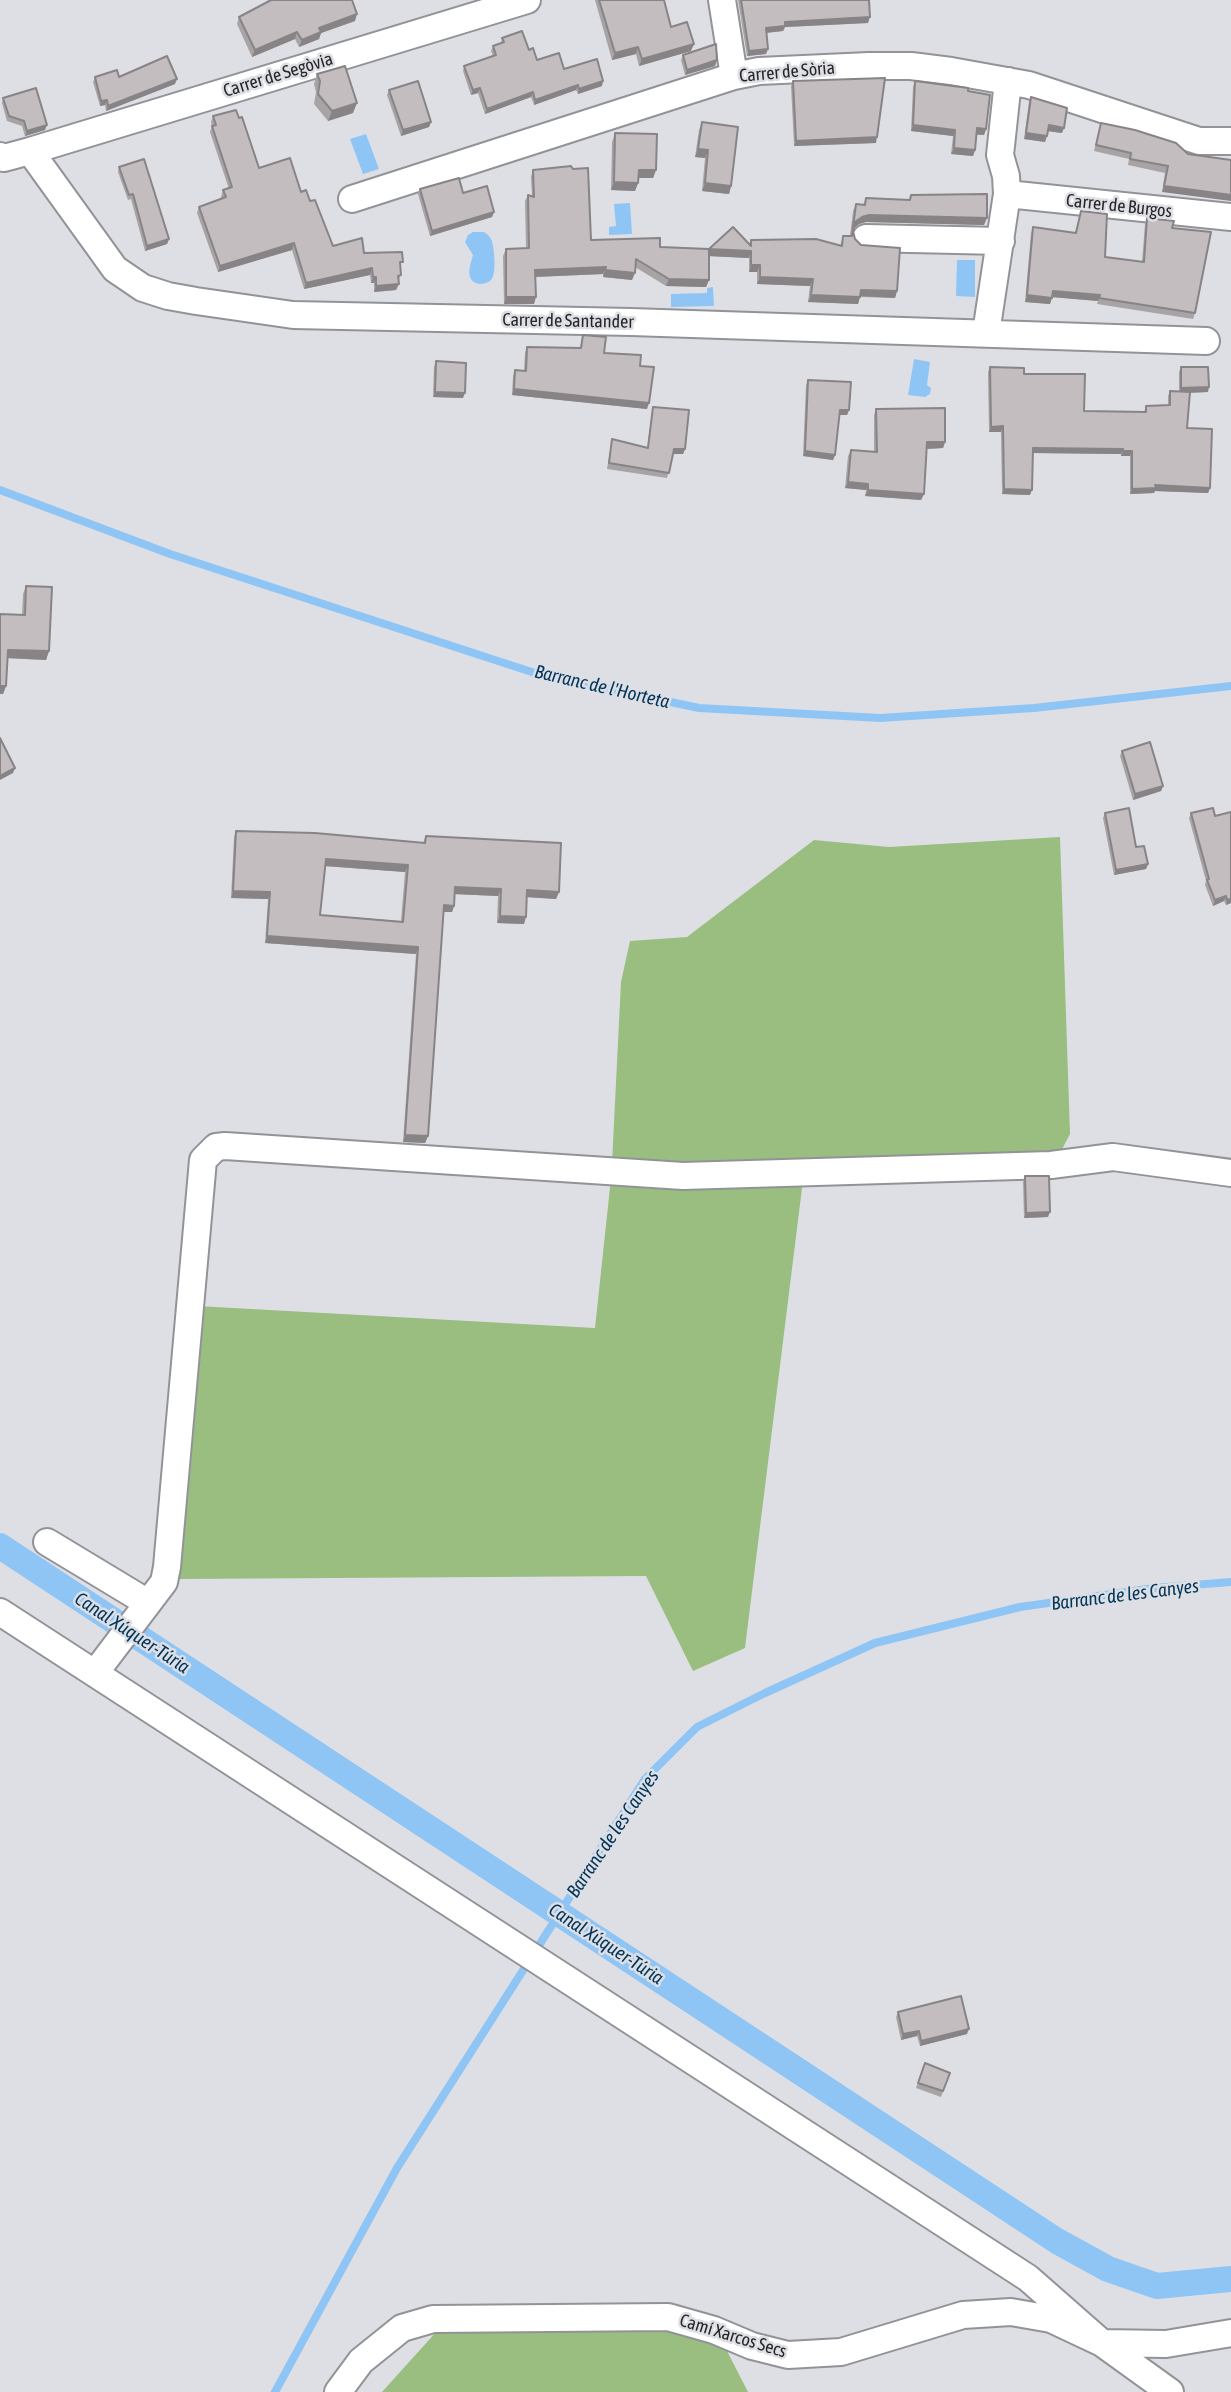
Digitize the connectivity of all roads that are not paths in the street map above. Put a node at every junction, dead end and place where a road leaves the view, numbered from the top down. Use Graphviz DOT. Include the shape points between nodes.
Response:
graph roads {
  1 [pos="527,0"];
  2 [pos="723,0"];
  3 [pos="734,76"];
  4 [pos="1008,82"];
  5 [pos="1231,141"];
  6 [pos="30,151"];
  7 [pos="0,156"];
  8 [pos="1007,194"];
  9 [pos="352,199"];
  10 [pos="1231,217"];
  11 [pos="866,238"];
  12 [pos="1001,241"];
  13 [pos="986,332"];
  14 [pos="1206,341"];
  15 [pos="1231,1173"];
  16 [pos="47,1542"];
  17 [pos="145,1608"];
  18 [pos="0,1612"];
  19 [pos="94,1673"];
  20 [pos="1231,2333"];
  21 [pos="1102,2343"];
  22 [pos="338,2392"];
  23 [pos="1170,2392"];
  1 -- 6 [label="street, Carrer de Segòvia"];
  2 -- 3 [label="street"];
  3 -- 4 [label="street, Carrer de Sòria" via="758,71 911,66"];
  3 -- 9 [label="street, Carrer de Sòria"];
  4 -- 5 [label="street, Carrer de Sòria" via="1053,91 1199,141"];
  4 -- 8 [label="street" via="1000,155"];
  6 -- 7 [label="street"];
  6 -- 13 [label="street, Carrer de Santander" via="115,269 143,288 168,296 293,315"];
  8 -- 10 [label="street, Carrer de Burgos"];
  8 -- 12 [label="street"];
  11 -- 12 [label="street"];
  12 -- 13 [label="street"];
  13 -- 14 [label="street, Carrer de Santander"];
  15 -- 17 [label="street" via="1113,1157 1051,1165 683,1176 216,1147 203,1160 167,1567 164,1582"];
  16 -- 17 [label="street"];
  17 -- 19 [label="street"];
  18 -- 19 [label="street"];
  19 -- 21 [label="street" via="1028,2278"];
  20 -- 21 [label="street" via="1166,2344"];
  21 -- 22 [label="street, Camí Xarcos Secs" via="1051,2319 1011,2312 963,2315 841,2352 788,2355 668,2317 433,2319 402,2328 361,2361"];
  21 -- 23 [label="street, Camí Xarcos Secs"];
}
